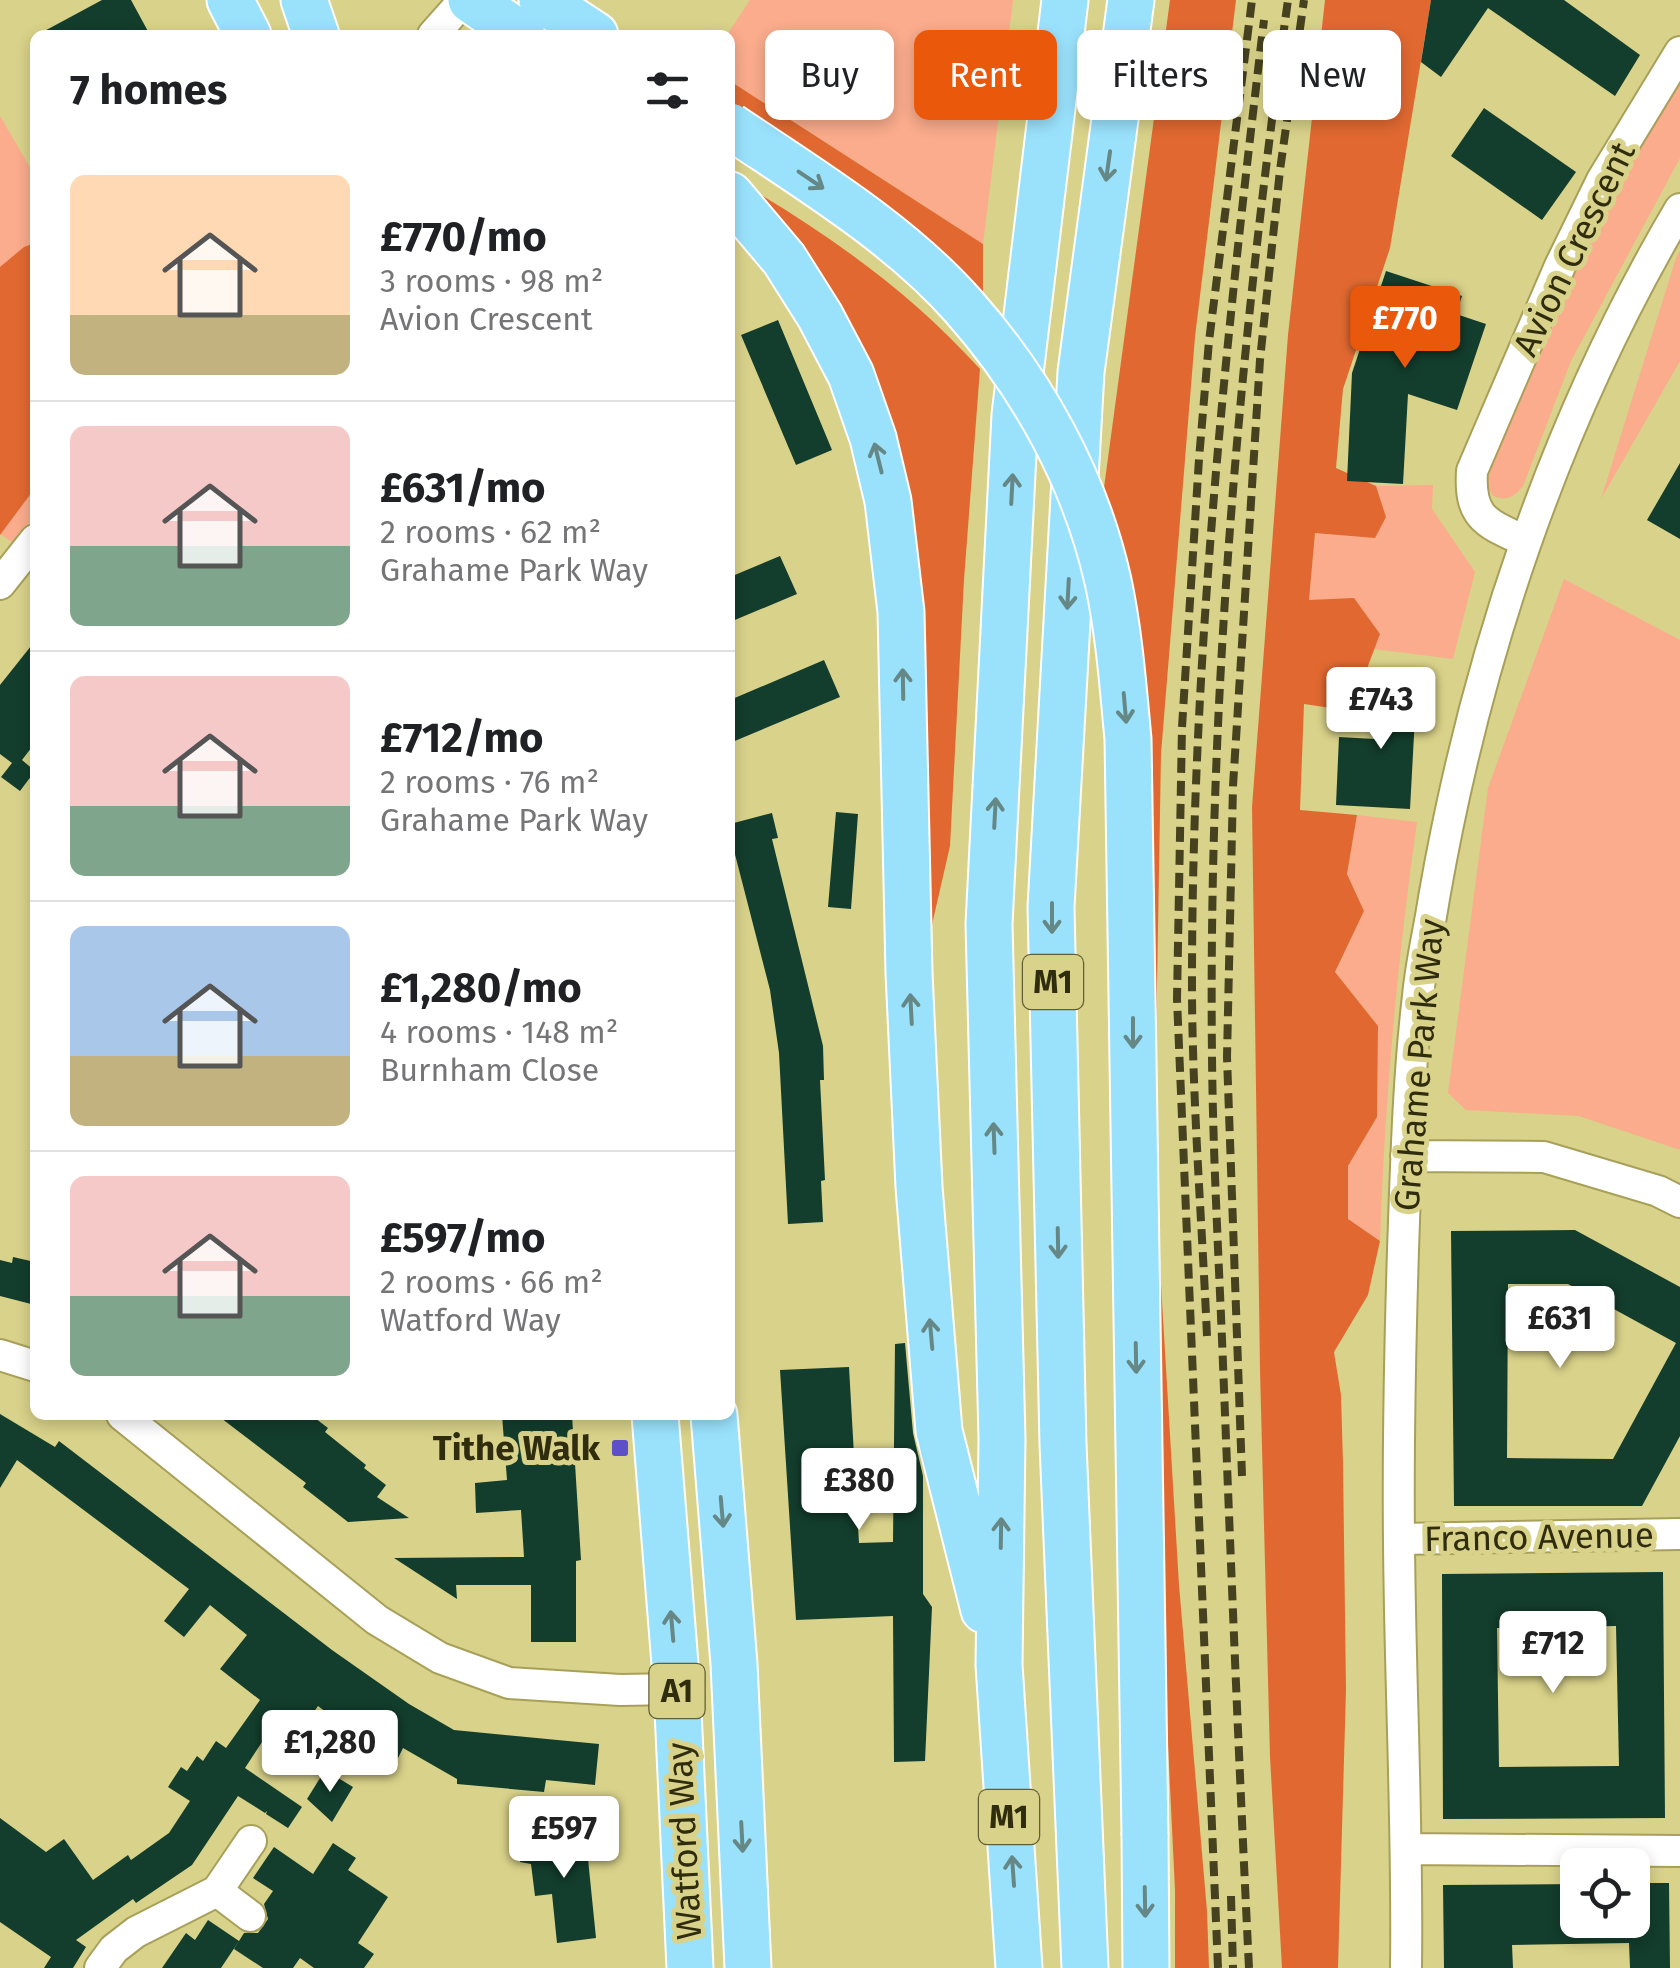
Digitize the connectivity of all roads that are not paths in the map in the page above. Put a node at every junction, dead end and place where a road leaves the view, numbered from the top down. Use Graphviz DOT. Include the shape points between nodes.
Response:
graph roads {
  1 [pos="230,0"];
  2 [pos="304,0"];
  3 [pos="468,0"];
  4 [pos="542,0"];
  5 [pos="1065,0"];
  6 [pos="1131,0"];
  7 [pos="245,30"];
  8 [pos="314,30"];
  9 [pos="438,30"];
  10 [pos="514,30"];
  11 [pos="587,30"];
  12 [pos="1680,52"];
  13 [pos="735,129"];
  14 [pos="735,201"];
  15 [pos="1680,208"];
  16 [pos="1526,541"];
  17 [pos="30,546"];
  18 [pos="0,584"];
  19 [pos="1406,1156"];
  20 [pos="1680,1202"];
  21 [pos="0,1355"];
  22 [pos="30,1364"];
  23 [pos="128,1420"];
  24 [pos="655,1420"];
  25 [pos="714,1420"];
  26 [pos="1680,1534"];
  27 [pos="1399,1539"];
  28 [pos="999,1665"];
  29 [pos="677,1689"];
  30 [pos="251,1841"];
  31 [pos="1406,1849"];
  32 [pos="1680,1851"];
  33 [pos="217,1891"];
  34 [pos="250,1916"];
  35 [pos="100,1968"];
  36 [pos="690,1968"];
  37 [pos="748,1968"];
  38 [pos="1019,1968"];
  39 [pos="1085,1968"];
  40 [pos="1146,1968"];
  41 [pos="1406,1968"];
  1 -- 7 [label="highway"];
  2 -- 8 [label="highway"];
  3 -- 9 [label="street"];
  3 -- 10 [label="highway"];
  4 -- 11 [label="highway"];
  28 -- 5 [label="highway, M1, one-way" via="1002,1438 988,924 1016,415"];
  6 -- 39 [label="highway, M1, one-way" via="1080,372 1051,907 1063,1444"];
  12 -- 16 [label="street, Avion Crescent" via="1568,248 1472,471 1470,499 1490,525"];
  13 -- 40 [label="highway, M1, one-way, bridge" via="903,250 962,305 1053,431 1108,581 1128,739"];
  28 -- 14 [label="highway, M1, one-way" via="939,1431 909,973 901,612 888,501 850,375 820,316"];
  15 -- 16 [label="street, Grahame Park Way" via="1590,384"];
  16 -- 19 [label="street, Grahame Park Way" via="1451,800 1418,995"];
  17 -- 18 [label="street"];
  19 -- 20 [label="street" via="1544,1157"];
  19 -- 27 [label="street, Grahame Park Way"];
  21 -- 22 [label="street"];
  23 -- 29 [label="street" via="377,1620 440,1658 509,1683"];
  29 -- 24 [label="highway, Watford Way / A1, one-way"];
  25 -- 37 [label="highway, Watford Way / A1, one-way"];
  26 -- 27 [label="street, Franco Avenue"];
  27 -- 31 [label="street, Grahame Park Way"];
  38 -- 28 [label="highway, M1, one-way"];
  29 -- 36 [label="highway, Watford Way / A1"];
  30 -- 33 [label="street"];
  31 -- 32 [label="street"];
  31 -- 41 [label="street, Grahame Park Way"];
  33 -- 34 [label="street"];
  33 -- 35 [label="street" via="136,1932"];
}
